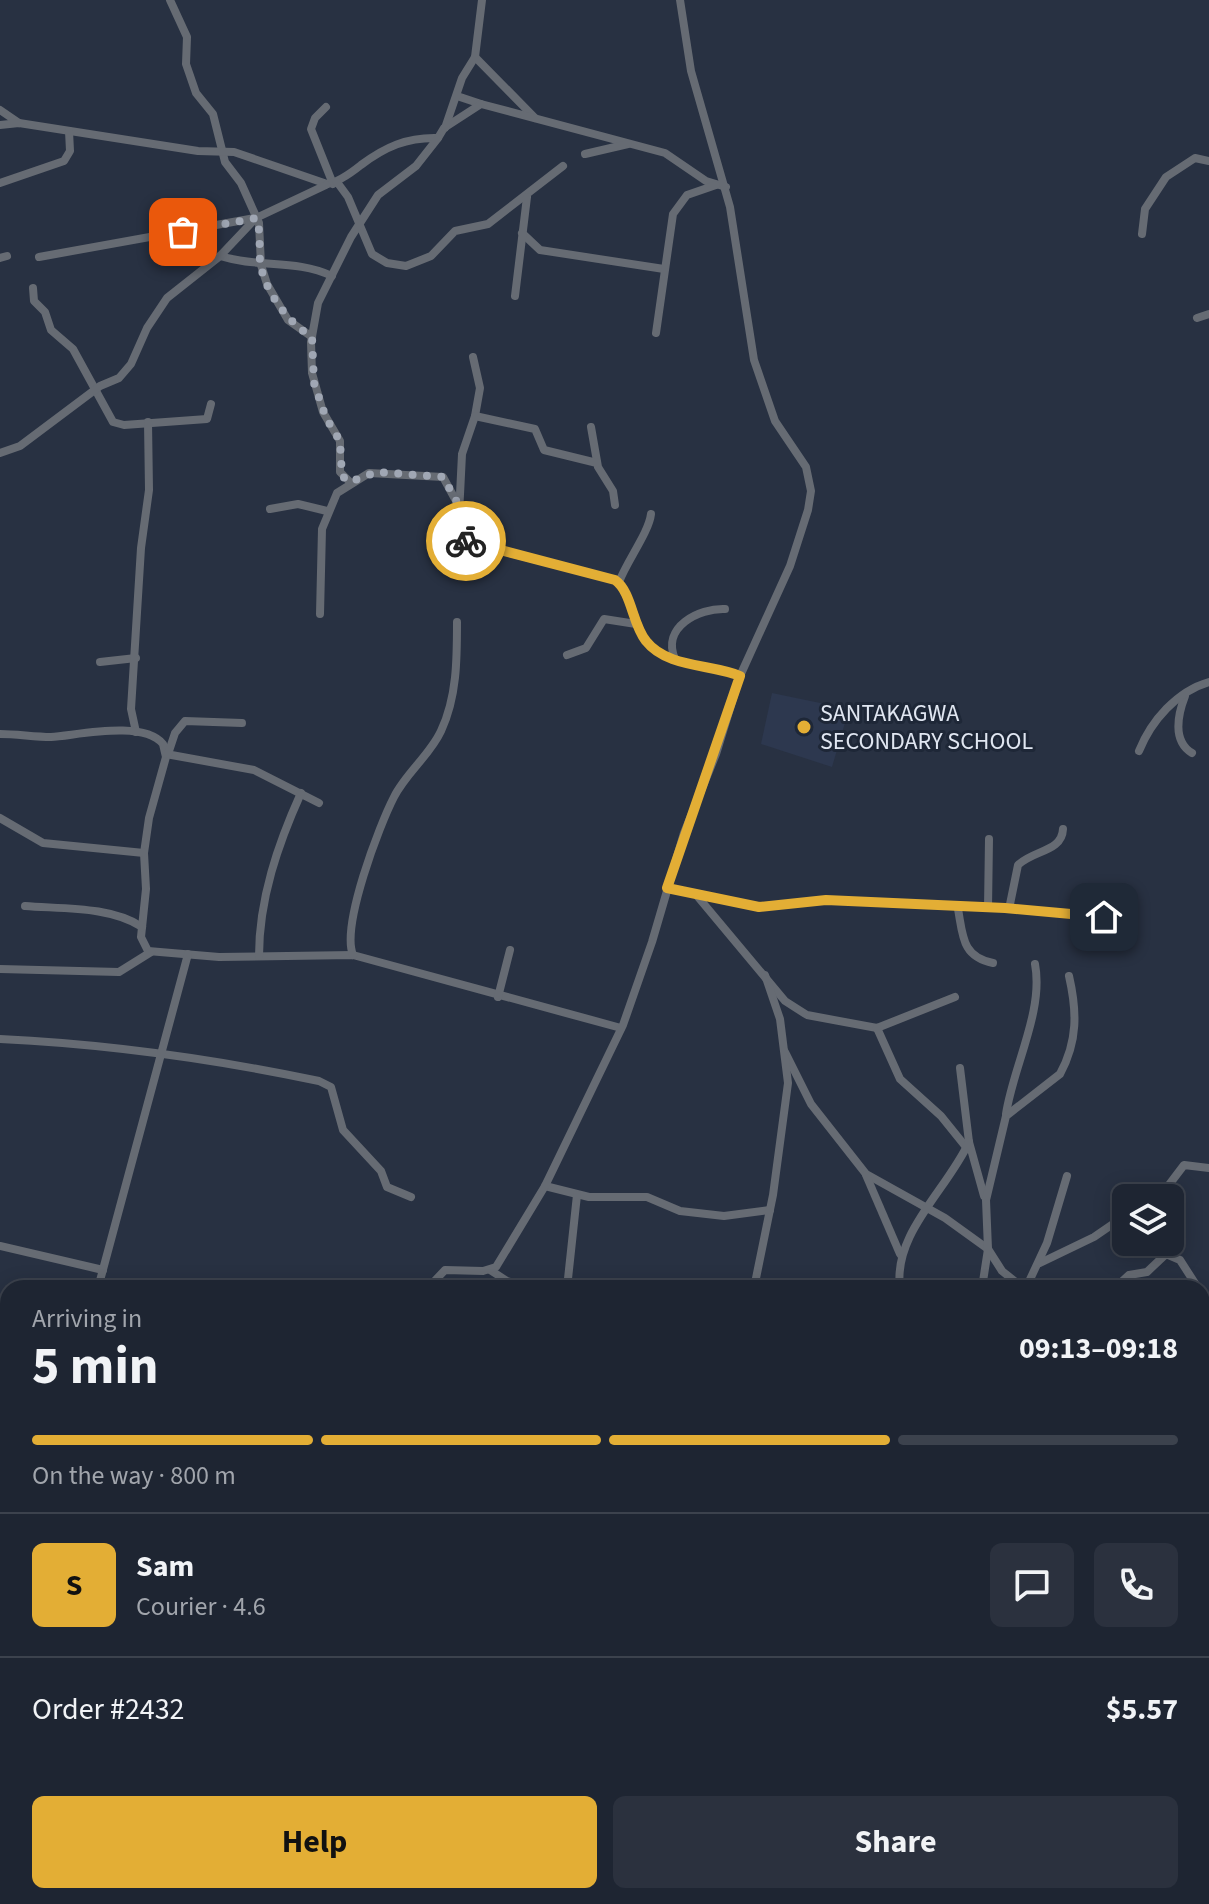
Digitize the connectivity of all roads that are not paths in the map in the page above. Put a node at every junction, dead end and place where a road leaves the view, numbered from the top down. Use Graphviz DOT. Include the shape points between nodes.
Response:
graph roads {
  1 [pos="170,0"];
  2 [pos="482,0"];
  3 [pos="680,0"];
  4 [pos="475,57"];
  5 [pos="457,96"];
  6 [pos="481,104"];
  7 [pos="326,107"];
  8 [pos="0,110"];
  9 [pos="535,118"];
  10 [pos="19,123"];
  11 [pos="0,125"];
  12 [pos="444,128"];
  13 [pos="69,131"];
  14 [pos="438,138"];
  15 [pos="629,144"];
  16 [pos="225,151"];
  17 [pos="585,154"];
  18 [pos="1209,161"];
  19 [pos="563,166"];
  20 [pos="0,183"];
  21 [pos="332,183"];
  22 [pos="721,186"];
  23 [pos="527,196"];
  24 [pos="256,218"];
  25 [pos="358,226"];
  26 [pos="522,233"];
  27 [pos="1142,234"];
  28 [pos="220,256"];
  29 [pos="39,257"];
  30 [pos="261,265"];
  31 [pos="664,269"];
  32 [pos="332,276"];
  33 [pos="33,288"];
  34 [pos="515,296"];
  35 [pos="1209,314"];
  36 [pos="1197,318"];
  37 [pos="656,333"];
  38 [pos="312,337"];
  39 [pos="473,357"];
  40 [pos="95,389"];
  41 [pos="211,404"];
  42 [pos="475,416"];
  43 [pos="148,422"];
  44 [pos="591,427"];
  45 [pos="0,453"];
  46 [pos="597,463"];
  47 [pos="350,482"];
  48 [pos="458,504"];
  49 [pos="615,505"];
  50 [pos="270,509"];
  51 [pos="327,511"];
  52 [pos="651,514"];
  53 [pos="619,582"];
  54 [pos="725,609"];
  55 [pos="320,614"];
  56 [pos="457,622"];
  57 [pos="636,624"];
  58 [pos="567,655"];
  59 [pos="136,658"];
  60 [pos="676,660"];
  61 [pos="100,662"];
  62 [pos="740,676"];
  63 [pos="1209,682"];
  64 [pos="1186,693"];
  65 [pos="242,723"];
  66 [pos="136,732"];
  67 [pos="0,734"];
  68 [pos="1139,751"];
  69 [pos="1192,753"];
  70 [pos="167,754"];
  71 [pos="301,793"];
  72 [pos="319,803"];
  73 [pos="0,818"];
  74 [pos="1063,829"];
  75 [pos="989,839"];
  76 [pos="144,853"];
  77 [pos="667,888"];
  78 [pos="698,897"];
  79 [pos="25,906"];
  80 [pos="988,908"];
  81 [pos="958,909"];
  82 [pos="1009,909"];
  83 [pos="1104,917"];
  84 [pos="142,927"];
  85 [pos="510,950"];
  86 [pos="151,952"];
  87 [pos="188,954"];
  88 [pos="353,955"];
  89 [pos="259,956"];
  90 [pos="993,963"];
  91 [pos="1035,964"];
  92 [pos="0,969"];
  93 [pos="765,975"];
  94 [pos="1069,976"];
  95 [pos="498,997"];
  96 [pos="955,997"];
  97 [pos="621,1028"];
  98 [pos="877,1028"];
  99 [pos="0,1039"];
  100 [pos="785,1052"];
  101 [pos="159,1055"];
  102 [pos="960,1068"];
  103 [pos="1006,1116"];
  104 [pos="968,1145"];
  105 [pos="1209,1168"];
  106 [pos="866,1174"];
  107 [pos="1067,1176"];
  108 [pos="1170,1184"];
  109 [pos="545,1186"];
  110 [pos="577,1195"];
  111 [pos="411,1197"];
  112 [pos="986,1200"];
  113 [pos="927,1208"];
  114 [pos="770,1210"];
  115 [pos="1112,1225"];
  116 [pos="0,1246"];
  117 [pos="988,1249"];
  118 [pos="900,1254"];
  119 [pos="1040,1263"];
  120 [pos="103,1270"];
  121 [pos="490,1270"];
  122 [pos="897,1273"];
  123 [pos="100,1280"];
  124 [pos="436,1280"];
  125 [pos="505,1280"];
  126 [pos="568,1280"];
  127 [pos="756,1280"];
  128 [pos="894,1280"];
  129 [pos="898,1280"];
  130 [pos="983,1280"];
  131 [pos="1014,1280"];
  132 [pos="1029,1280"];
  133 [pos="1124,1280"];
  134 [pos="1193,1280"];
  1 -- 16 [label="street" via="187,37 186,64 196,93 213,114"];
  2 -- 4 [label="street"];
  3 -- 22 [label="street" via="691,71"];
  4 -- 5 [label="street"];
  4 -- 9 [label="street"];
  5 -- 6 [label="street"];
  5 -- 12 [label="street"];
  6 -- 9 [label="street"];
  6 -- 12 [label="street"];
  7 -- 21 [label="street" via="311,129"];
  8 -- 10 [label="street"];
  9 -- 15 [label="street"];
  10 -- 11 [label="street"];
  10 -- 13 [label="street"];
  12 -- 14 [label="street"];
  13 -- 16 [label="street"];
  13 -- 20 [label="street" via="70,151 64,161"];
  14 -- 21 [label="street" via="387,148"];
  14 -- 25 [label="street" via="416,166 378,195"];
  15 -- 17 [label="street"];
  15 -- 22 [label="street" via="672,156"];
  16 -- 21 [label="street" via="255,157 299,178"];
  16 -- 24 [label="street" via="225,162"];
  18 -- 27 [label="street" via="1195,158 1166,177 1145,209"];
  19 -- 23 [label="street"];
  21 -- 24 [label="street"];
  21 -- 25 [label="street" via="348,197"];
  22 -- 31 [label="street" via="687,195 678,203"];
  22 -- 62 [label="street" via="760,381 775,421 806,467 811,491 790,566"];
  23 -- 25 [label="street" via="488,224 455,231 431,256 406,266 380,260"];
  23 -- 26 [label="street"];
  24 -- 28 [label="street"];
  24 -- 29 [label="street"];
  24 -- 30 [label="street"];
  25 -- 32 [label="street"];
  26 -- 31 [label="street" via="540,250"];
  26 -- 34 [label="street"];
  28 -- 30 [label="street"];
  28 -- 40 [label="street" via="167,298 123,373"];
  30 -- 32 [label="street" via="304,264"];
  30 -- 38 [label="street" via="288,320"];
  31 -- 37 [label="street"];
  32 -- 38 [label="street" via="318,303"];
  33 -- 40 [label="street" via="34,301 51,330 73,349"];
  35 -- 36 [label="street"];
  38 -- 47 [label="street" via="314,383 340,441 340,472"];
  39 -- 42 [label="street" via="480,388"];
  40 -- 43 [label="street" via="113,422"];
  40 -- 45 [label="street" via="20,446"];
  41 -- 43 [label="street" via="207,419"];
  42 -- 46 [label="street" via="535,429 544,450"];
  42 -- 48 [label="street" via="464,445"];
  43 -- 59 [label="street" via="149,490"];
  44 -- 46 [label="street"];
  46 -- 49 [label="street"];
  47 -- 48 [label="street" via="377,472 443,477"];
  47 -- 51 [label="street"];
  48 -- 53 [label="street" via="456,529 463,539"];
  50 -- 51 [label="street" via="298,504"];
  51 -- 55 [label="street"];
  52 -- 53 [label="street"];
  53 -- 57 [label="street"];
  54 -- 60 [label="street" via="699,611 686,620 673,643"];
  56 -- 88 [label="street" via="457,670 441,733 395,796 370,855 351,936"];
  57 -- 58 [label="street" via="604,619 586,648"];
  57 -- 60 [label="street" via="654,648"];
  59 -- 61 [label="street"];
  59 -- 66 [label="street" via="131,709"];
  60 -- 62 [label="street"];
  62 -- 77 [label="street"];
  63 -- 64 [label="street"];
  64 -- 68 [label="street" via="1152,724"];
  64 -- 69 [label="street" via="1178,722 1182,742"];
  65 -- 70 [label="street" via="185,721"];
  66 -- 67 [label="street"];
  66 -- 70 [label="street" via="158,738"];
  70 -- 71 [label="street" via="254,770"];
  70 -- 76 [label="street"];
  71 -- 72 [label="street"];
  71 -- 89 [label="street" via="273,866"];
  73 -- 76 [label="street" via="43,843"];
  74 -- 82 [label="street" via="1056,846 1018,865"];
  75 -- 80 [label="street"];
  76 -- 84 [label="street"];
  77 -- 78 [label="street"];
  77 -- 97 [label="street"];
  78 -- 81 [label="street" via="759,907 826,900"];
  78 -- 93 [label="street"];
  79 -- 84 [label="street" via="127,918"];
  80 -- 81 [label="street"];
  80 -- 82 [label="street"];
  81 -- 90 [label="street" via="970,953"];
  82 -- 83 [label="street"];
  84 -- 86 [label="street" via="142,944"];
  85 -- 95 [label="street"];
  86 -- 87 [label="street"];
  86 -- 92 [label="street" via="119,972"];
  87 -- 89 [label="street"];
  87 -- 101 [label="street"];
  88 -- 89 [label="street"];
  88 -- 95 [label="street"];
  91 -- 103 [label="street" via="1037,990 1029,1037"];
  93 -- 98 [label="street" via="795,1009"];
  93 -- 100 [label="street"];
  94 -- 103 [label="street" via="1077,1022 1065,1065"];
  95 -- 97 [label="street"];
  96 -- 98 [label="street"];
  97 -- 109 [label="street"];
  98 -- 104 [label="street" via="900,1079"];
  99 -- 101 [label="street" via="52,1040"];
  100 -- 106 [label="street" via="811,1104"];
  100 -- 114 [label="street" via="788,1083"];
  101 -- 111 [label="street" via="327,1084 343,1130 381,1171 387,1187"];
  101 -- 120 [label="street"];
  102 -- 104 [label="street"];
  103 -- 112 [label="street"];
  104 -- 112 [label="street"];
  104 -- 113 [label="street"];
  105 -- 108 [label="street" via="1184,1165"];
  106 -- 113 [label="street"];
  106 -- 118 [label="street"];
  107 -- 119 [label="street"];
  109 -- 110 [label="street"];
  109 -- 121 [label="street" via="502,1259"];
  110 -- 114 [label="street" via="647,1197 680,1211 724,1216"];
  110 -- 126 [label="street"];
  112 -- 117 [label="street"];
  113 -- 117 [label="street"];
  113 -- 118 [label="street"];
  114 -- 127 [label="street"];
  115 -- 119 [label="street"];
  116 -- 120 [label="street"];
  117 -- 130 [label="street"];
  117 -- 131 [label="street"];
  118 -- 122 [label="street"];
  119 -- 132 [label="street"];
  120 -- 123 [label="street"];
  121 -- 124 [label="street" via="445,1270"];
  121 -- 125 [label="street"];
  122 -- 128 [label="street"];
  122 -- 129 [label="street"];
  133 -- 134 [label="street" via="1147,1272 1166,1254 1180,1260"];
}
